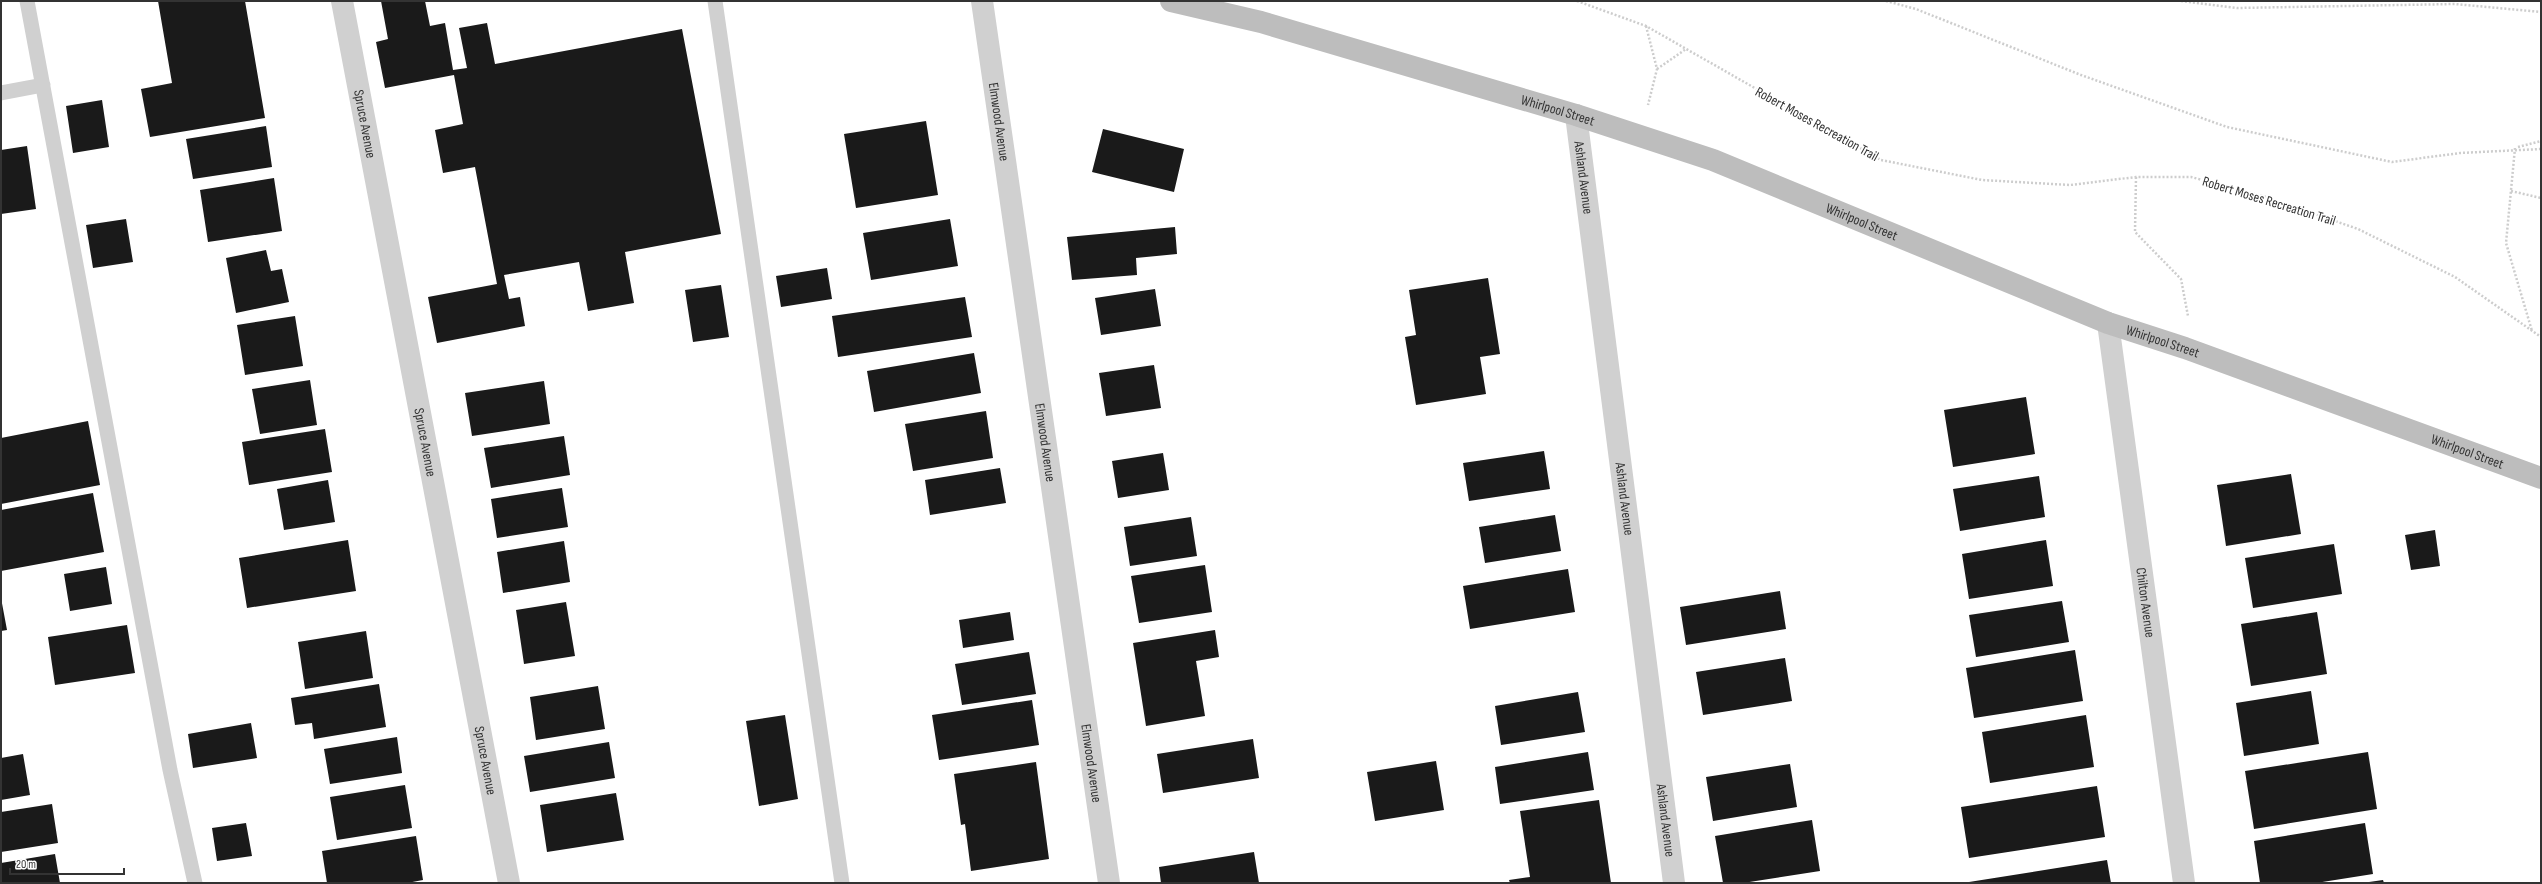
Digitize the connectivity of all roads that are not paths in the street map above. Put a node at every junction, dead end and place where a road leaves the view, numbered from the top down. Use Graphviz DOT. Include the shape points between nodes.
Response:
graph roads {
  1 [pos="27,1"];
  2 [pos="342,1"];
  3 [pos="715,1"];
  4 [pos="982,1"];
  5 [pos="1171,1"];
  6 [pos="43,85"];
  7 [pos="1,93"];
  8 [pos="1576,115"];
  9 [pos="2108,323"];
  10 [pos="2541,478"];
  11 [pos="195,883"];
  12 [pos="509,883"];
  13 [pos="842,883"];
  14 [pos="1109,883"];
  15 [pos="1674,883"];
  16 [pos="2184,883"];
  1 -- 6 [label="lane"];
  2 -- 12 [label="street, Spruce Avenue"];
  3 -- 13 [label="lane"];
  4 -- 14 [label="street, Elmwood Avenue"];
  5 -- 8 [label="street, Whirlpool Street" via="1261,22"];
  6 -- 7 [label="lane"];
  6 -- 11 [label="lane" via="169,762"];
  8 -- 9 [label="street, Whirlpool Street" via="1713,160"];
  8 -- 15 [label="street, Ashland Avenue"];
  9 -- 10 [label="street, Whirlpool Street" via="2185,348"];
  9 -- 16 [label="street, Chilton Avenue"];
}
